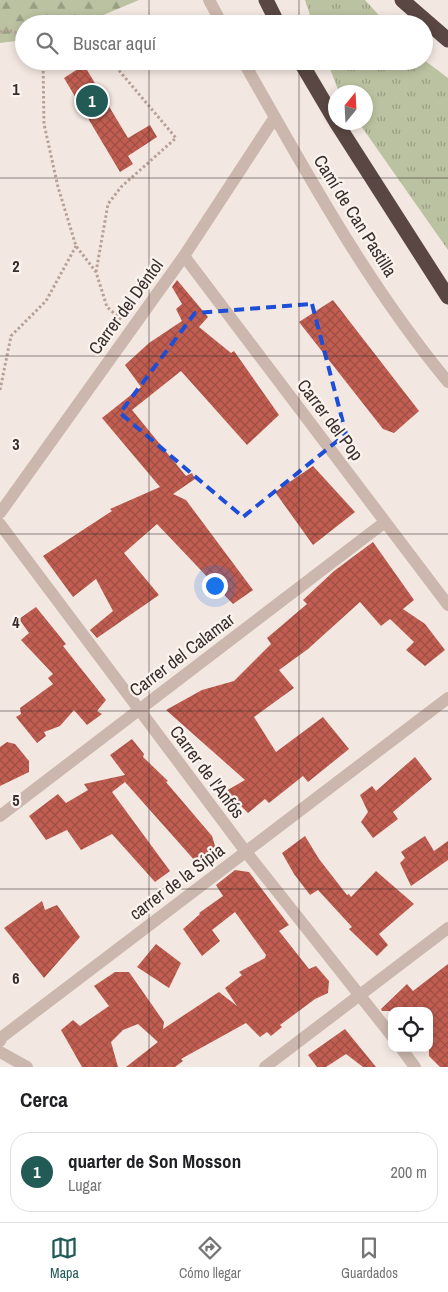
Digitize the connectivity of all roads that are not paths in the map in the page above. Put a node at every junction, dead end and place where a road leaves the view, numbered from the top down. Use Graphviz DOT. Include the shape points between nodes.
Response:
graph roads {
  1 [pos="209,0"];
  2 [pos="266,0"];
  3 [pos="402,0"];
  4 [pos="217,15"];
  5 [pos="274,15"];
  6 [pos="419,15"];
  7 [pos="433,27"];
  8 [pos="448,40"];
  9 [pos="249,70"];
  10 [pos="305,70"];
  11 [pos="328,108"];
  12 [pos="275,117"];
  13 [pos="341,130"];
  14 [pos="184,256"];
  15 [pos="448,298"];
  16 [pos="448,382"];
  17 [pos="0,513"];
  18 [pos="385,522"];
  19 [pos="0,524"];
  20 [pos="448,605"];
  21 [pos="448,698"];
  22 [pos="138,710"];
  23 [pos="0,816"];
  24 [pos="246,852"];
  25 [pos="448,928"];
  26 [pos="361,996"];
  27 [pos="388,1031"];
  28 [pos="0,1041"];
  29 [pos="0,1052"];
  30 [pos="404,1052"];
  31 [pos="27,1067"];
  32 [pos="265,1067"];
  33 [pos="416,1067"];
  1 -- 4 [label="street"];
  2 -- 5 [label="highway"];
  3 -- 6 [label="highway"];
  7 -- 8 [label="highway"];
  9 -- 12 [label="street, Camí de Can Pastilla"];
  10 -- 11 [label="highway"];
  12 -- 14 [label="street, Carrer del Déntol"];
  12 -- 16 [label="street, Camí de Can Pastilla" via="345,237"];
  13 -- 15 [label="highway"];
  14 -- 17 [label="street, Carrer del Déntol"];
  14 -- 18 [label="street, Carrer del Pop"];
  18 -- 20 [label="street, Carrer del Pop"];
  18 -- 22 [label="street, Carrer del Calamar"];
  19 -- 22 [label="street, Carrer de l'Anfós"];
  21 -- 24 [label="street, carrer de la Sípia"];
  22 -- 23 [label="street, Carrer del Calamar"];
  22 -- 24 [label="street, Carrer de l'Anfós"];
  24 -- 26 [label="street, Carrer de l'Anfós"];
  24 -- 28 [label="street, carrer de la Sípia"];
  25 -- 26 [label="street"];
  26 -- 27 [label="street, Carrer de l'Anfós"];
  26 -- 32 [label="street"];
  29 -- 31 [label="street"];
  30 -- 33 [label="street"];
}
